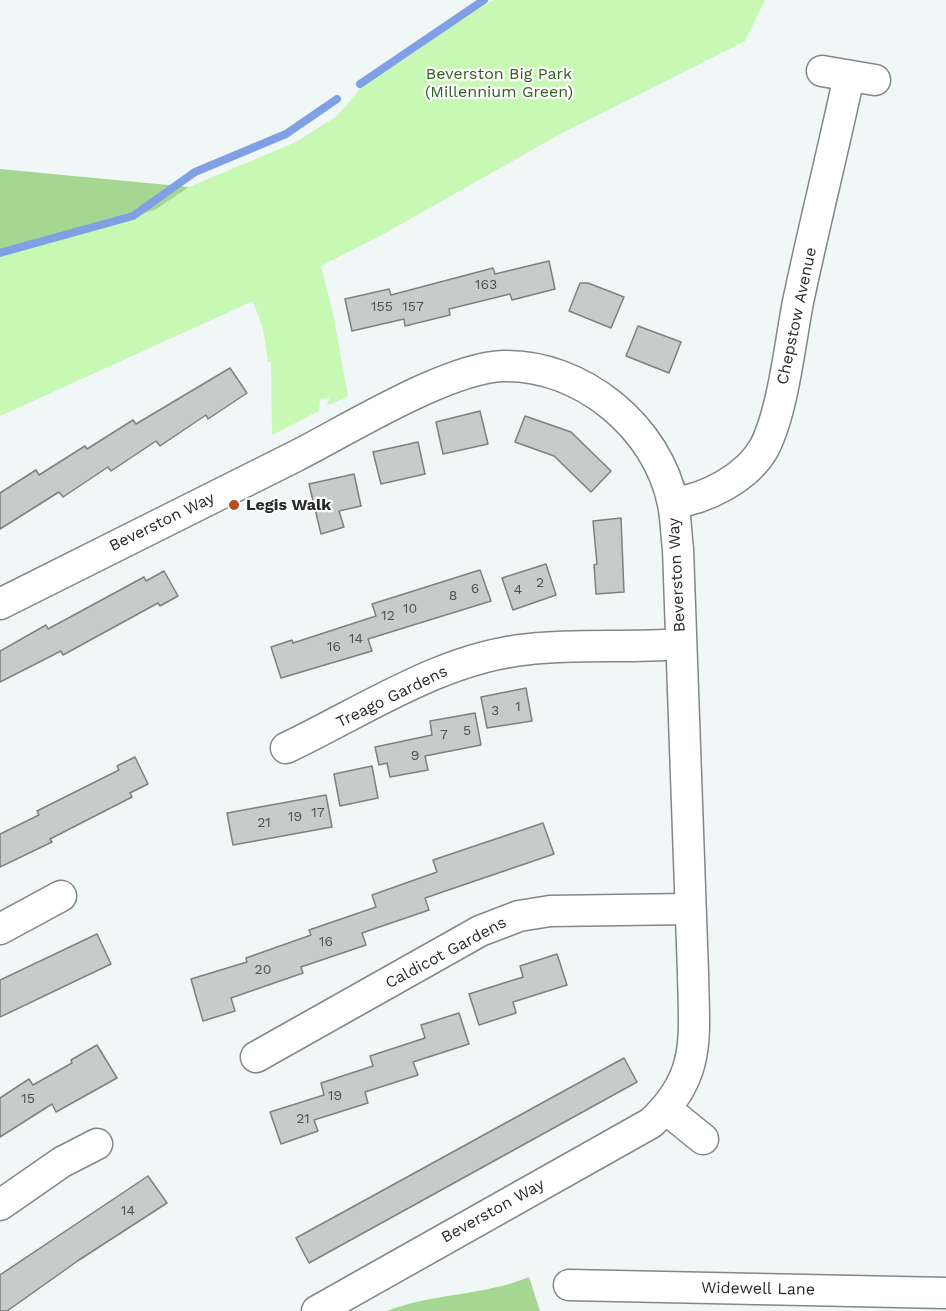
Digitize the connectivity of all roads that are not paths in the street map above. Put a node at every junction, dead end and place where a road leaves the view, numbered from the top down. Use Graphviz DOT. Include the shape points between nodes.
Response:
graph roads {
  1 [pos="849,75"];
  2 [pos="673,503"];
  3 [pos="0,604"];
  4 [pos="681,644"];
  5 [pos="286,748"];
  6 [pos="61,896"];
  7 [pos="690,909"];
  8 [pos="0,929"];
  9 [pos="256,1057"];
  10 [pos="666,1109"];
  11 [pos="703,1139"];
  12 [pos="97,1144"];
  13 [pos="0,1205"];
  14 [pos="569,1285"];
  15 [pos="946,1293"];
  16 [pos="317,1311"];
  1 -- 2 [label="street, Chepstow Avenue" via="779,402 764,448 719,489"];
  2 -- 3 [label="street, Beverston Way" via="650,449 615,408 595,392 566,377 532,368 476,369 402,401"];
  2 -- 4 [label="street, Beverston Way"];
  4 -- 5 [label="street, Treago Gardens" via="529,649 476,660 407,686"];
  4 -- 7 [label="street, Beverston Way"];
  6 -- 8 [label="street"];
  7 -- 9 [label="street, Caldicot Gardens" via="550,911 519,916 480,932"];
  7 -- 10 [label="street, Beverston Way" via="692,1057 686,1078"];
  10 -- 11 [label="street"];
  10 -- 16 [label="street, Beverston Way" via="651,1123"];
  12 -- 13 [label="street" via="62,1162"];
  14 -- 15 [label="street, Widewell Lane"];
}
